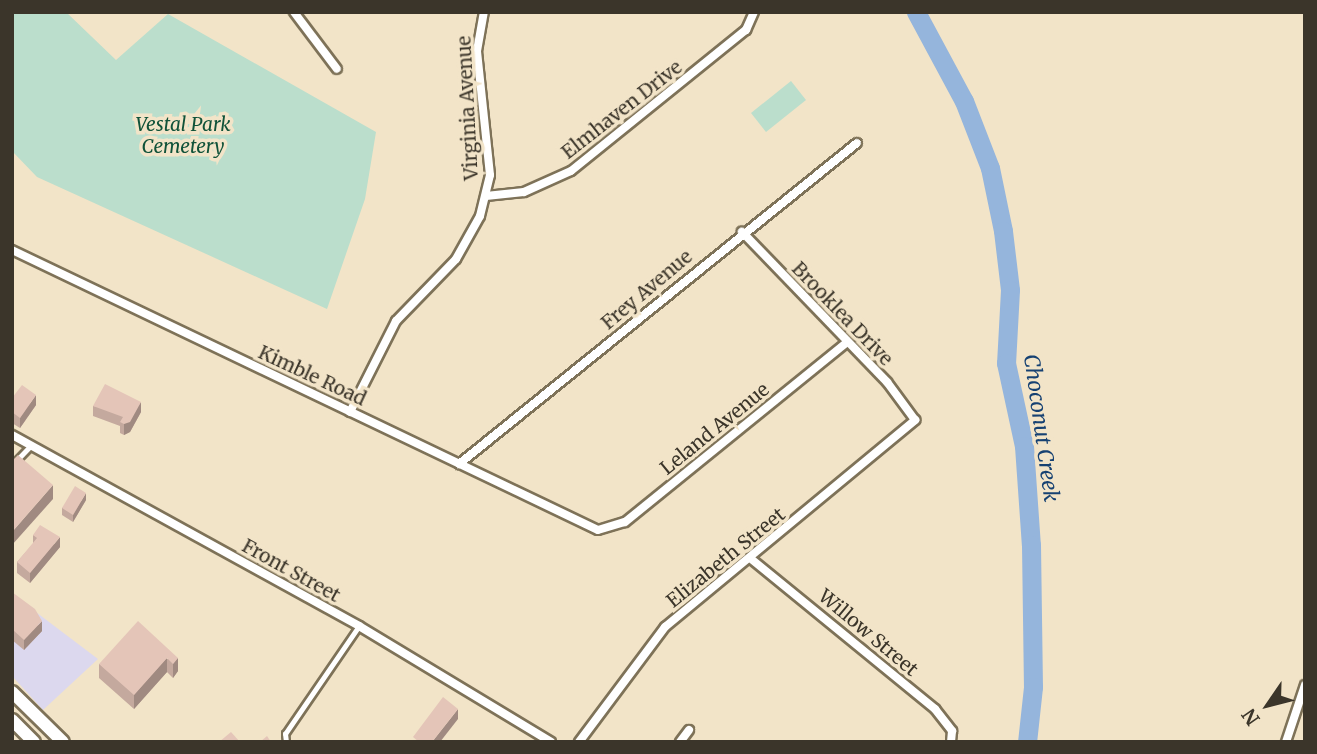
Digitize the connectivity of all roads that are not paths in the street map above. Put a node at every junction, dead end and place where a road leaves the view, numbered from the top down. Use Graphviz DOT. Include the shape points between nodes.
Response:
graph roads {
  1 [pos="295,12"];
  2 [pos="484,12"];
  3 [pos="754,12"];
  4 [pos="337,69"];
  5 [pos="858,143"];
  6 [pos="486,196"];
  7 [pos="742,232"];
  8 [pos="12,250"];
  9 [pos="847,342"];
  10 [pos="350,412"];
  11 [pos="915,420"];
  12 [pos="12,435"];
  13 [pos="31,445"];
  14 [pos="459,464"];
  15 [pos="12,466"];
  16 [pos="597,530"];
  17 [pos="750,558"];
  18 [pos="359,626"];
  19 [pos="1305,685"];
  20 [pos="12,691"];
  21 [pos="12,720"];
  22 [pos="689,730"];
  23 [pos="34,742"];
  24 [pos="63,742"];
  25 [pos="286,742"];
  26 [pos="551,742"];
  27 [pos="579,742"];
  28 [pos="680,742"];
  29 [pos="951,742"];
  30 [pos="1286,742"];
  1 -- 4 [label="street"];
  2 -- 6 [label="street, Virginia Avenue" via="477,51 489,145"];
  3 -- 6 [label="street, Elmhaven Drive" via="746,30 571,171 524,192"];
  5 -- 7 [label="street, Frey Avenue"];
  6 -- 10 [label="street, Virginia Avenue" via="456,259 396,321"];
  7 -- 9 [label="street, Brooklea Drive"];
  7 -- 14 [label="street, Frey Avenue"];
  8 -- 10 [label="street, Kimble Road"];
  9 -- 11 [label="street, Brooklea Drive"];
  9 -- 16 [label="street, Leland Avenue" via="625,522"];
  10 -- 14 [label="street, Kimble Road"];
  11 -- 17 [label="street, Elizabeth Street"];
  12 -- 13 [label="street, Front Street"];
  13 -- 15 [label="lane"];
  13 -- 18 [label="street, Front Street"];
  14 -- 16 [label="street, Kimble Road"];
  17 -- 27 [label="street, Elizabeth Street" via="650,642"];
  17 -- 29 [label="street, Willow Street" via="935,709 952,731"];
  18 -- 25 [label="lane" via="285,734"];
  18 -- 26 [label="street, Front Street"];
  19 -- 30 [label="street"];
  20 -- 24 [label="main road"];
  21 -- 23 [label="main road"];
  22 -- 28 [label="street"];
}
